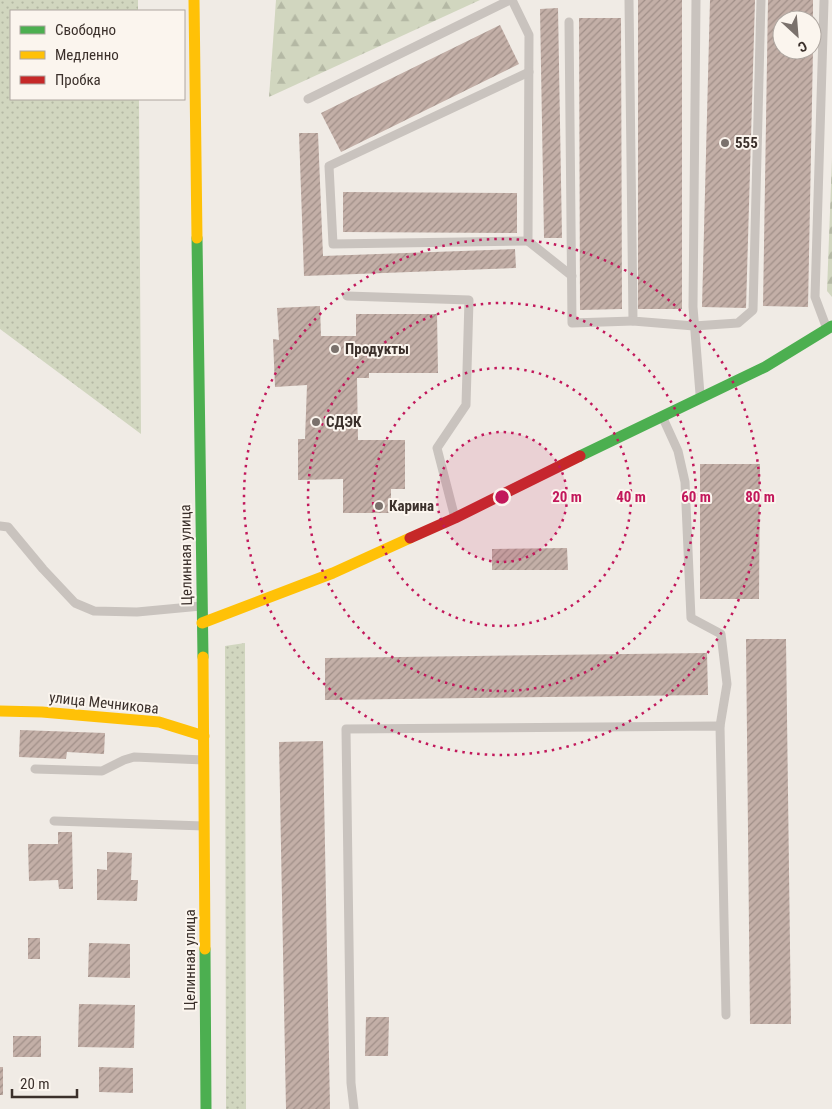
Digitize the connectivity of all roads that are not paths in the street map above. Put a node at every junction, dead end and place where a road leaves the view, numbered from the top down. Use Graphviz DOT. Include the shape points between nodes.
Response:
graph roads {
  1 [pos="194,0"];
  2 [pos="511,0"];
  3 [pos="628,0"];
  4 [pos="696,0"];
  5 [pos="761,0"];
  6 [pos="824,1"];
  7 [pos="569,22"];
  8 [pos="529,72"];
  9 [pos="308,99"];
  10 [pos="528,241"];
  11 [pos="572,276"];
  12 [pos="346,296"];
  13 [pos="633,321"];
  14 [pos="694,326"];
  15 [pos="829,327"];
  16 [pos="700,397"];
  17 [pos="662,416"];
  18 [pos="455,518"];
  19 [pos="0,526"];
  20 [pos="202,606"];
  21 [pos="202,623"];
  22 [pos="0,711"];
  23 [pos="720,726"];
  24 [pos="204,736"];
  25 [pos="204,760"];
  26 [pos="35,769"];
  27 [pos="54,821"];
  28 [pos="204,826"];
  29 [pos="726,1015"];
  30 [pos="206,1109"];
  31 [pos="354,1109"];
  1 -- 20 [label="main road, Целинная улица"];
  2 -- 8 [label="lane" via="530,35"];
  2 -- 9 [label="lane"];
  3 -- 13 [label="lane"];
  4 -- 14 [label="lane"];
  5 -- 14 [label="lane" via="753,310 738,323"];
  6 -- 15 [label="lane" via="815,296"];
  7 -- 11 [label="lane"];
  8 -- 10 [label="lane"];
  8 -- 10 [label="lane" via="329,166 333,244"];
  10 -- 11 [label="lane"];
  11 -- 13 [label="lane" via="572,323"];
  12 -- 18 [label="lane" via="468,300 466,405 437,448"];
  13 -- 14 [label="lane"];
  14 -- 16 [label="lane"];
  15 -- 16 [label="main road" via="765,367"];
  16 -- 17 [label="main road"];
  17 -- 18 [label="main road"];
  17 -- 23 [label="lane" via="678,451 685,482 691,618 721,634 727,684"];
  18 -- 21 [label="main road" via="333,573"];
  19 -- 20 [label="lane" via="8,526 75,603 94,611 136,612"];
  20 -- 21 [label="main road, Целинная улица"];
  21 -- 24 [label="main road, Целинная улица"];
  22 -- 24 [label="main road, улица Мечникова" via="159,722"];
  23 -- 29 [label="lane"];
  23 -- 31 [label="lane" via="346,729"];
  24 -- 25 [label="main road, Целинная улица"];
  25 -- 26 [label="lane" via="134,757 102,771"];
  25 -- 28 [label="main road, Целинная улица"];
  27 -- 28 [label="lane"];
  28 -- 30 [label="main road, Целинная улица"];
}
